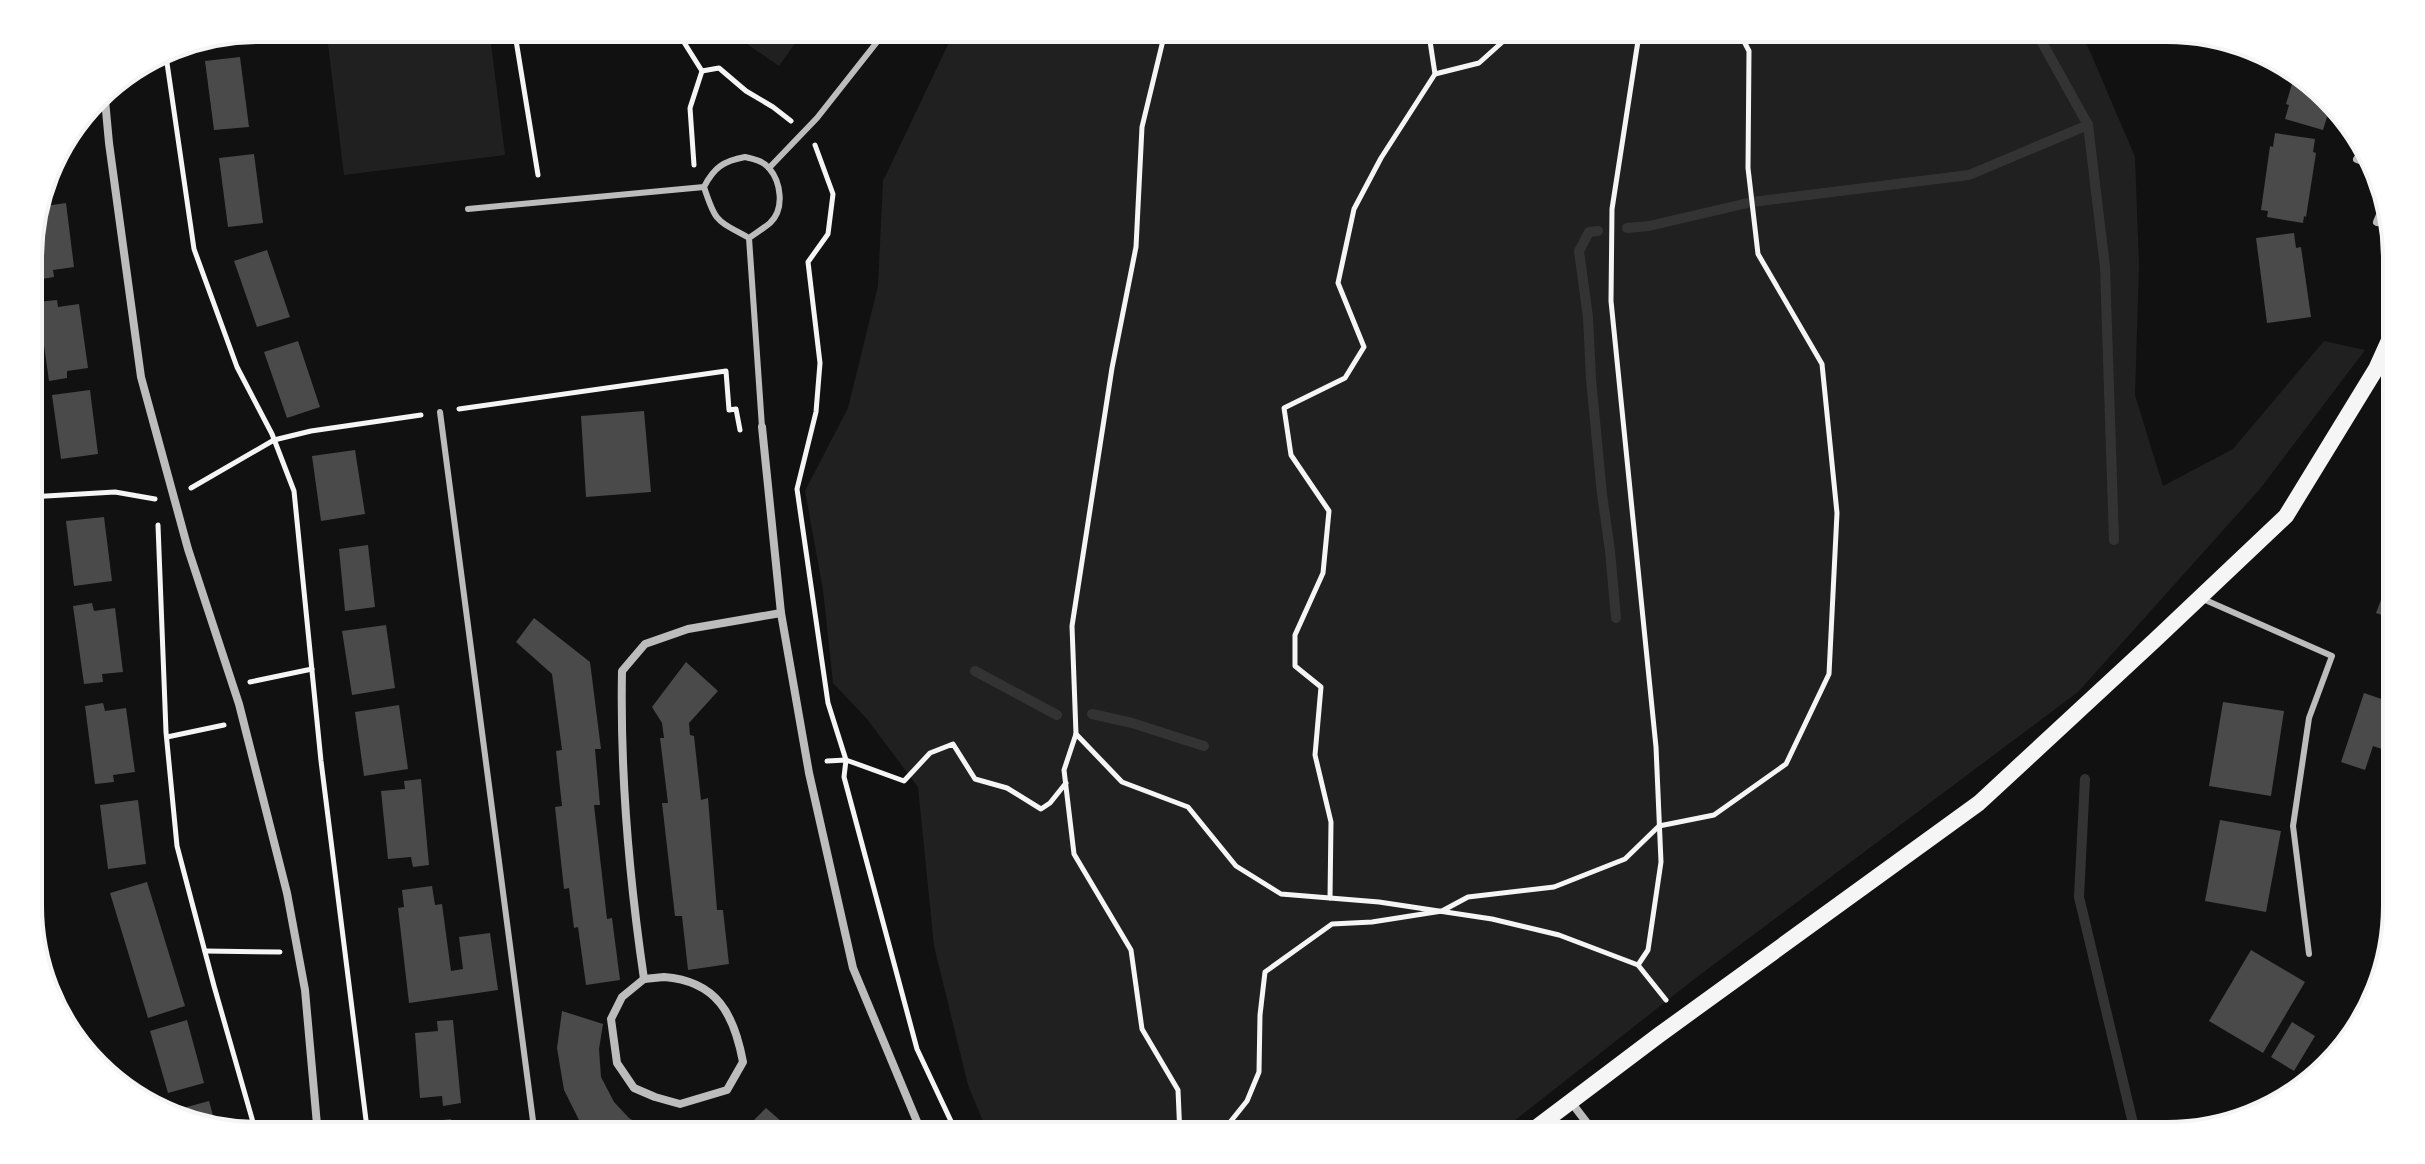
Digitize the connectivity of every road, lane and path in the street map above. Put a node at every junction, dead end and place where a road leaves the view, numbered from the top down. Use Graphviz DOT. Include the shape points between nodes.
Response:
graph roads {
  1 [pos="516,42"];
  2 [pos="684,42"];
  3 [pos="877,42"];
  4 [pos="1163,42"];
  5 [pos="1430,42"];
  6 [pos="1502,42"];
  7 [pos="1638,42"];
  8 [pos="1744,42"];
  9 [pos="167,62"];
  10 [pos="702,71"];
  11 [pos="1435,74"];
  12 [pos="106,106"];
  13 [pos="804,132"];
  14 [pos="769,168"];
  15 [pos="538,175"];
  16 [pos="704,187"];
  17 [pos="693,188"];
  18 [pos="468,209"];
  19 [pos="2379,218"];
  20 [pos="2377,222"];
  21 [pos="749,238"];
  22 [pos="2383,354"];
  23 [pos="440,412"];
  24 [pos="762,427"];
  25 [pos="274,440"];
  26 [pos="42,496"];
  27 [pos="174,497"];
  28 [pos="157,515"];
  29 [pos="2201,597"];
  30 [pos="781,613"];
  31 [pos="312,669"];
  32 [pos="233,686"];
  33 [pos="244,721"];
  34 [pos="1076,734"];
  35 [pos="167,737"];
  36 [pos="846,760"];
  37 [pos="807,762"];
  38 [pos="1066,782"];
  39 [pos="1659,826"];
  40 [pos="1330,898"];
  41 [pos="1442,911"];
  42 [pos="205,951"];
  43 [pos="298,953"];
  44 [pos="2309,954"];
  45 [pos="1638,965"];
  46 [pos="644,979"];
  47 [pos="1681,1019"];
  48 [pos="1571,1102"];
  49 [pos="253,1122"];
  50 [pos="317,1122"];
  51 [pos="366,1122"];
  52 [pos="533,1122"];
  53 [pos="917,1122"];
  54 [pos="951,1122"];
  55 [pos="1179,1122"];
  56 [pos="1230,1122"];
  57 [pos="1544,1122"];
  58 [pos="1586,1122"];
  1 -- 15 [label="path"];
  2 -- 10 [label="path"];
  3 -- 13 [label="lane"];
  4 -- 34 [label="path" via="1142,127 1136,247 1072,626"];
  5 -- 11 [label="path"];
  6 -- 11 [label="path" via="1479,63"];
  7 -- 39 [label="path" via="1612,209 1611,301 1656,747"];
  8 -- 39 [label="path" via="1749,51 1748,168 1758,254 1822,364 1837,513 1829,674 1786,764 1714,815"];
  9 -- 25 [label="path" via="194,249 237,367"];
  10 -- 13 [label="path" via="719,68"];
  10 -- 17 [label="path" via="690,108"];
  11 -- 40 [label="path" via="1354,209 1338,283 1364,347 1345,378 1284,408 1291,455 1329,511 1323,573 1295,635 1295,666 1321,687 1315,755 1331,822"];
  12 -- 27 [label="street" via="141,377"];
  13 -- 14 [label="lane"];
  13 -- 36 [label="path" via="816,146 833,194 828,234 808,262 820,363 816,412 797,489 828,703"];
  14 -- 16 [label="lane" via="745,157 734,159 712,171"];
  14 -- 21 [label="lane" via="780,204 770,223"];
  16 -- 17 [label="lane"];
  16 -- 21 [label="lane" via="718,222"];
  17 -- 18 [label="lane"];
  19 -- 20 [label="street"];
  21 -- 24 [label="lane"];
  22 -- 29 [label="main road" via="2286,516"];
  23 -- 24 [label="path" via="726,371 729,410 736,409 740,430"];
  23 -- 25 [label="path"];
  23 -- 52 [label="lane"];
  24 -- 30 [label="street"];
  25 -- 27 [label="path"];
  25 -- 31 [label="path" via="294,491"];
  26 -- 27 [label="path" via="115,492 157,500"];
  27 -- 32 [label="street"];
  28 -- 35 [label="path"];
  29 -- 44 [label="lane" via="2332,656 2309,718 2293,826"];
  29 -- 47 [label="main road" via="1979,803"];
  30 -- 37 [label="street"];
  30 -- 46 [label="street" via="688,629 645,644 622,671 621,743"];
  31 -- 32 [label="path"];
  31 -- 51 [label="path"];
  32 -- 33 [label="street"];
  33 -- 35 [label="path"];
  33 -- 43 [label="street"];
  34 -- 38 [label="path" via="1064,770"];
  34 -- 40 [label="path" via="1122,782 1188,807 1236,866 1281,894"];
  35 -- 42 [label="path" via="177,846"];
  36 -- 37 [label="path"];
  36 -- 38 [label="path" via="904,781 930,753 953,744 975,779 1007,788 1041,809"];
  36 -- 54 [label="path" via="844,777 917,1049"];
  37 -- 53 [label="street" via="853,968"];
  38 -- 55 [label="path" via="1074,854 1131,950 1142,1029 1178,1090"];
  39 -- 41 [label="path" via="1625,859 1554,887 1468,897"];
  39 -- 45 [label="path" via="1661,862 1648,950"];
  40 -- 41 [label="path"];
  41 -- 45 [label="path" via="1559,935"];
  41 -- 56 [label="path" via="1332,924 1265,972 1259,1072 1247,1101"];
  42 -- 43 [label="path"];
  42 -- 49 [label="path"];
  43 -- 50 [label="street"];
  45 -- 47 [label="path"];
  46 -- 46 [label="street" via="686,979 718,998 738,1035 743,1062 727,1090 680,1104 634,1088 617,1063 611,1019 622,997"];
  47 -- 48 [label="main road"];
  48 -- 57 [label="main road"];
  48 -- 58 [label="street"];
}
